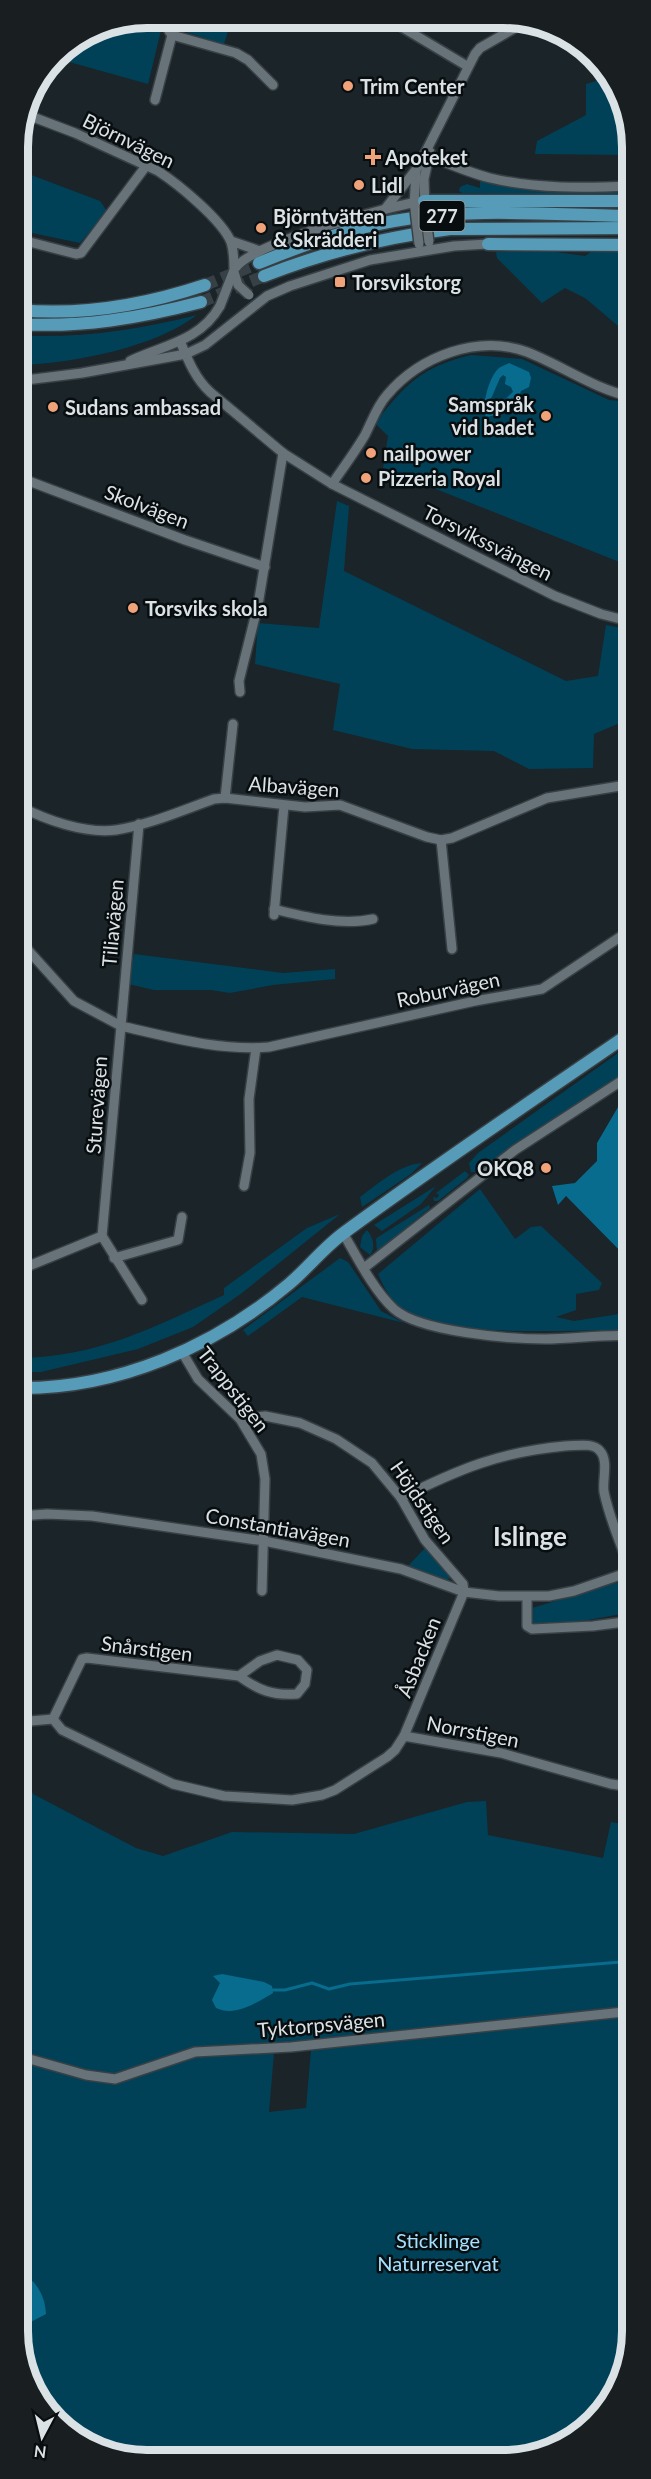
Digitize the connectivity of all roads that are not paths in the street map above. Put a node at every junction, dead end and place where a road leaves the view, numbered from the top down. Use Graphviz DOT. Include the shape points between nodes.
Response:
graph roads {
  1 [pos="170,28"];
  2 [pos="403,28"];
  3 [pos="513,29"];
  4 [pos="172,35"];
  5 [pos="467,66"];
  6 [pos="273,85"];
  7 [pos="155,100"];
  8 [pos="33,117"];
  9 [pos="427,155"];
  10 [pos="146,166"];
  11 [pos="418,166"];
  12 [pos="622,186"];
  13 [pos="622,201"];
  14 [pos="420,206"];
  15 [pos="385,209"];
  16 [pos="622,216"];
  17 [pos="622,228"];
  18 [pos="29,241"];
  19 [pos="231,241"];
  20 [pos="488,244"];
  21 [pos="622,245"];
  22 [pos="429,246"];
  23 [pos="419,248"];
  24 [pos="259,257"];
  25 [pos="235,267"];
  26 [pos="264,276"];
  27 [pos="205,285"];
  28 [pos="267,296"];
  29 [pos="201,302"];
  30 [pos="29,311"];
  31 [pos="29,324"];
  32 [pos="180,341"];
  33 [pos="186,354"];
  34 [pos="121,365"];
  35 [pos="29,380"];
  36 [pos="622,394"];
  37 [pos="283,453"];
  38 [pos="29,481"];
  39 [pos="332,484"];
  40 [pos="265,567"];
  41 [pos="622,619"];
  42 [pos="240,692"];
  43 [pos="233,724"];
  44 [pos="622,786"];
  45 [pos="225,798"];
  46 [pos="284,806"];
  47 [pos="29,811"];
  48 [pos="139,824"];
  49 [pos="441,840"];
  50 [pos="373,919"];
  51 [pos="622,936"];
  52 [pos="452,949"];
  53 [pos="29,951"];
  54 [pos="121,1026"];
  55 [pos="622,1039"];
  56 [pos="256,1048"];
  57 [pos="622,1080"];
  58 [pos="244,1186"];
  59 [pos="182,1217"];
  60 [pos="343,1233"];
  61 [pos="102,1236"];
  62 [pos="114,1258"];
  63 [pos="28,1266"];
  64 [pos="364,1268"];
  65 [pos="142,1300"];
  66 [pos="622,1336"];
  67 [pos="182,1352"];
  68 [pos="28,1389"];
  69 [pos="240,1419"];
  70 [pos="401,1498"];
  71 [pos="28,1515"];
  72 [pos="264,1541"];
  73 [pos="622,1548"];
  74 [pos="622,1575"];
  75 [pos="262,1591"];
  76 [pos="464,1592"];
  77 [pos="527,1598"];
  78 [pos="622,1622"];
  79 [pos="238,1676"];
  80 [pos="53,1719"];
  81 [pos="28,1721"];
  82 [pos="404,1736"];
  83 [pos="622,1786"];
  84 [pos="622,2012"];
  85 [pos="28,2059"];
  1 -- 4 [label="street"];
  2 -- 5 [label="street"];
  3 -- 5 [label="street" via="480,48"];
  4 -- 6 [label="street" via="236,53"];
  4 -- 7 [label="street"];
  5 -- 9 [label="street"];
  8 -- 10 [label="street, Björnvägen"];
  9 -- 11 [label="street"];
  9 -- 12 [label="street" via="515,183"];
  9 -- 14 [label="street"];
  10 -- 18 [label="street" via="81,253"];
  10 -- 19 [label="street, Björnvägen" via="169,178 208,213"];
  11 -- 14 [label="street"];
  11 -- 15 [label="street"];
  13 -- 14 [label="main road"];
  14 -- 15 [label="street"];
  14 -- 22 [label="street, bridge"];
  14 -- 23 [label="street, bridge"];
  15 -- 24 [label="street" via="331,225"];
  16 -- 24 [label="main road, 277" via="459,214 397,220"];
  17 -- 26 [label="main road, 277" via="431,231 356,245"];
  19 -- 24 [label="street"];
  19 -- 25 [label="street"];
  20 -- 21 [label="main road"];
  20 -- 22 [label="street"];
  22 -- 23 [label="street"];
  23 -- 28 [label="street" via="330,272"];
  24 -- 25 [label="street" via="248,256"];
  25 -- 28 [label="street, bridge" via="238,285 249,295"];
  25 -- 32 [label="street, bridge" via="220,306 204,328"];
  27 -- 30 [label="main road" via="152,301 93,310"];
  28 -- 33 [label="street" via="205,345"];
  29 -- 31 [label="main road" via="101,323"];
  32 -- 33 [label="street, Torsvikssvängen"];
  32 -- 34 [label="street"];
  33 -- 34 [label="street"];
  33 -- 37 [label="street, Torsvikssvängen" via="201,383"];
  34 -- 35 [label="street"];
  36 -- 39 [label="street" via="526,352 495,346 448,353 422,365 387,394"];
  37 -- 39 [label="street, Torsvikssvängen"];
  37 -- 40 [label="street"];
  38 -- 40 [label="street, Skolvägen"];
  39 -- 41 [label="street, Torsvikssvängen" via="555,596"];
  40 -- 42 [label="street" via="239,681"];
  43 -- 45 [label="street"];
  44 -- 49 [label="street" via="547,798"];
  45 -- 46 [label="street, Albavägen"];
  45 -- 48 [label="street, Albavägen"];
  46 -- 49 [label="street, Albavägen" via="340,805"];
  46 -- 50 [label="street" via="274,912 360,922"];
  47 -- 48 [label="street, Albavägen" via="87,828 115,830"];
  48 -- 54 [label="street, Tiliavägen"];
  49 -- 52 [label="street"];
  51 -- 56 [label="street, Roburvägen" via="542,988"];
  53 -- 54 [label="street" via="75,1001"];
  54 -- 56 [label="street, Roburvägen" via="206,1045"];
  54 -- 61 [label="street, Sturevägen"];
  55 -- 60 [label="main road"];
  56 -- 58 [label="street" via="249,1099 250,1153"];
  57 -- 64 [label="street" via="515,1150"];
  59 -- 62 [label="street" via="178,1240"];
  60 -- 64 [label="street"];
  60 -- 67 [label="main road" via="279,1291 235,1324"];
  61 -- 62 [label="street"];
  61 -- 63 [label="street"];
  62 -- 65 [label="street"];
  64 -- 66 [label="street" via="385,1300 414,1321 544,1339"];
  67 -- 68 [label="main road" via="113,1377"];
  67 -- 69 [label="street, Trappstigen" via="198,1379"];
  69 -- 70 [label="street, Höjdstigen" via="265,1416 318,1430 372,1463"];
  69 -- 72 [label="street, Trappstigen" via="261,1454 265,1479"];
  70 -- 73 [label="street" via="496,1457 534,1449 589,1445 600,1450 603,1458 604,1491"];
  70 -- 76 [label="street, Höjdstigen" via="425,1540 459,1578"];
  71 -- 72 [label="street, Constantiavägen" via="92,1516"];
  72 -- 75 [label="street, Trappstigen"];
  72 -- 76 [label="street, Constantiavägen" via="401,1569"];
  74 -- 77 [label="street, Constantiavägen" via="574,1591"];
  76 -- 77 [label="street, Constantiavägen"];
  76 -- 82 [label="street, Åsbacken"];
  77 -- 78 [label="street" via="527,1626 532,1629"];
  79 -- 79 [label="street, Snårstigen" via="257,1689 279,1695 297,1694 305,1684 307,1671 298,1660 277,1655"];
  79 -- 80 [label="street, Snårstigen" via="82,1659"];
  80 -- 81 [label="street"];
  80 -- 82 [label="street, Norrstigen" via="62,1730 173,1784 257,1800 291,1800 335,1790 387,1757"];
  82 -- 83 [label="street, Norrstigen" via="501,1754"];
  84 -- 85 [label="street, Tyktorpsvägen" via="291,2047 195,2052 115,2079"];
}
